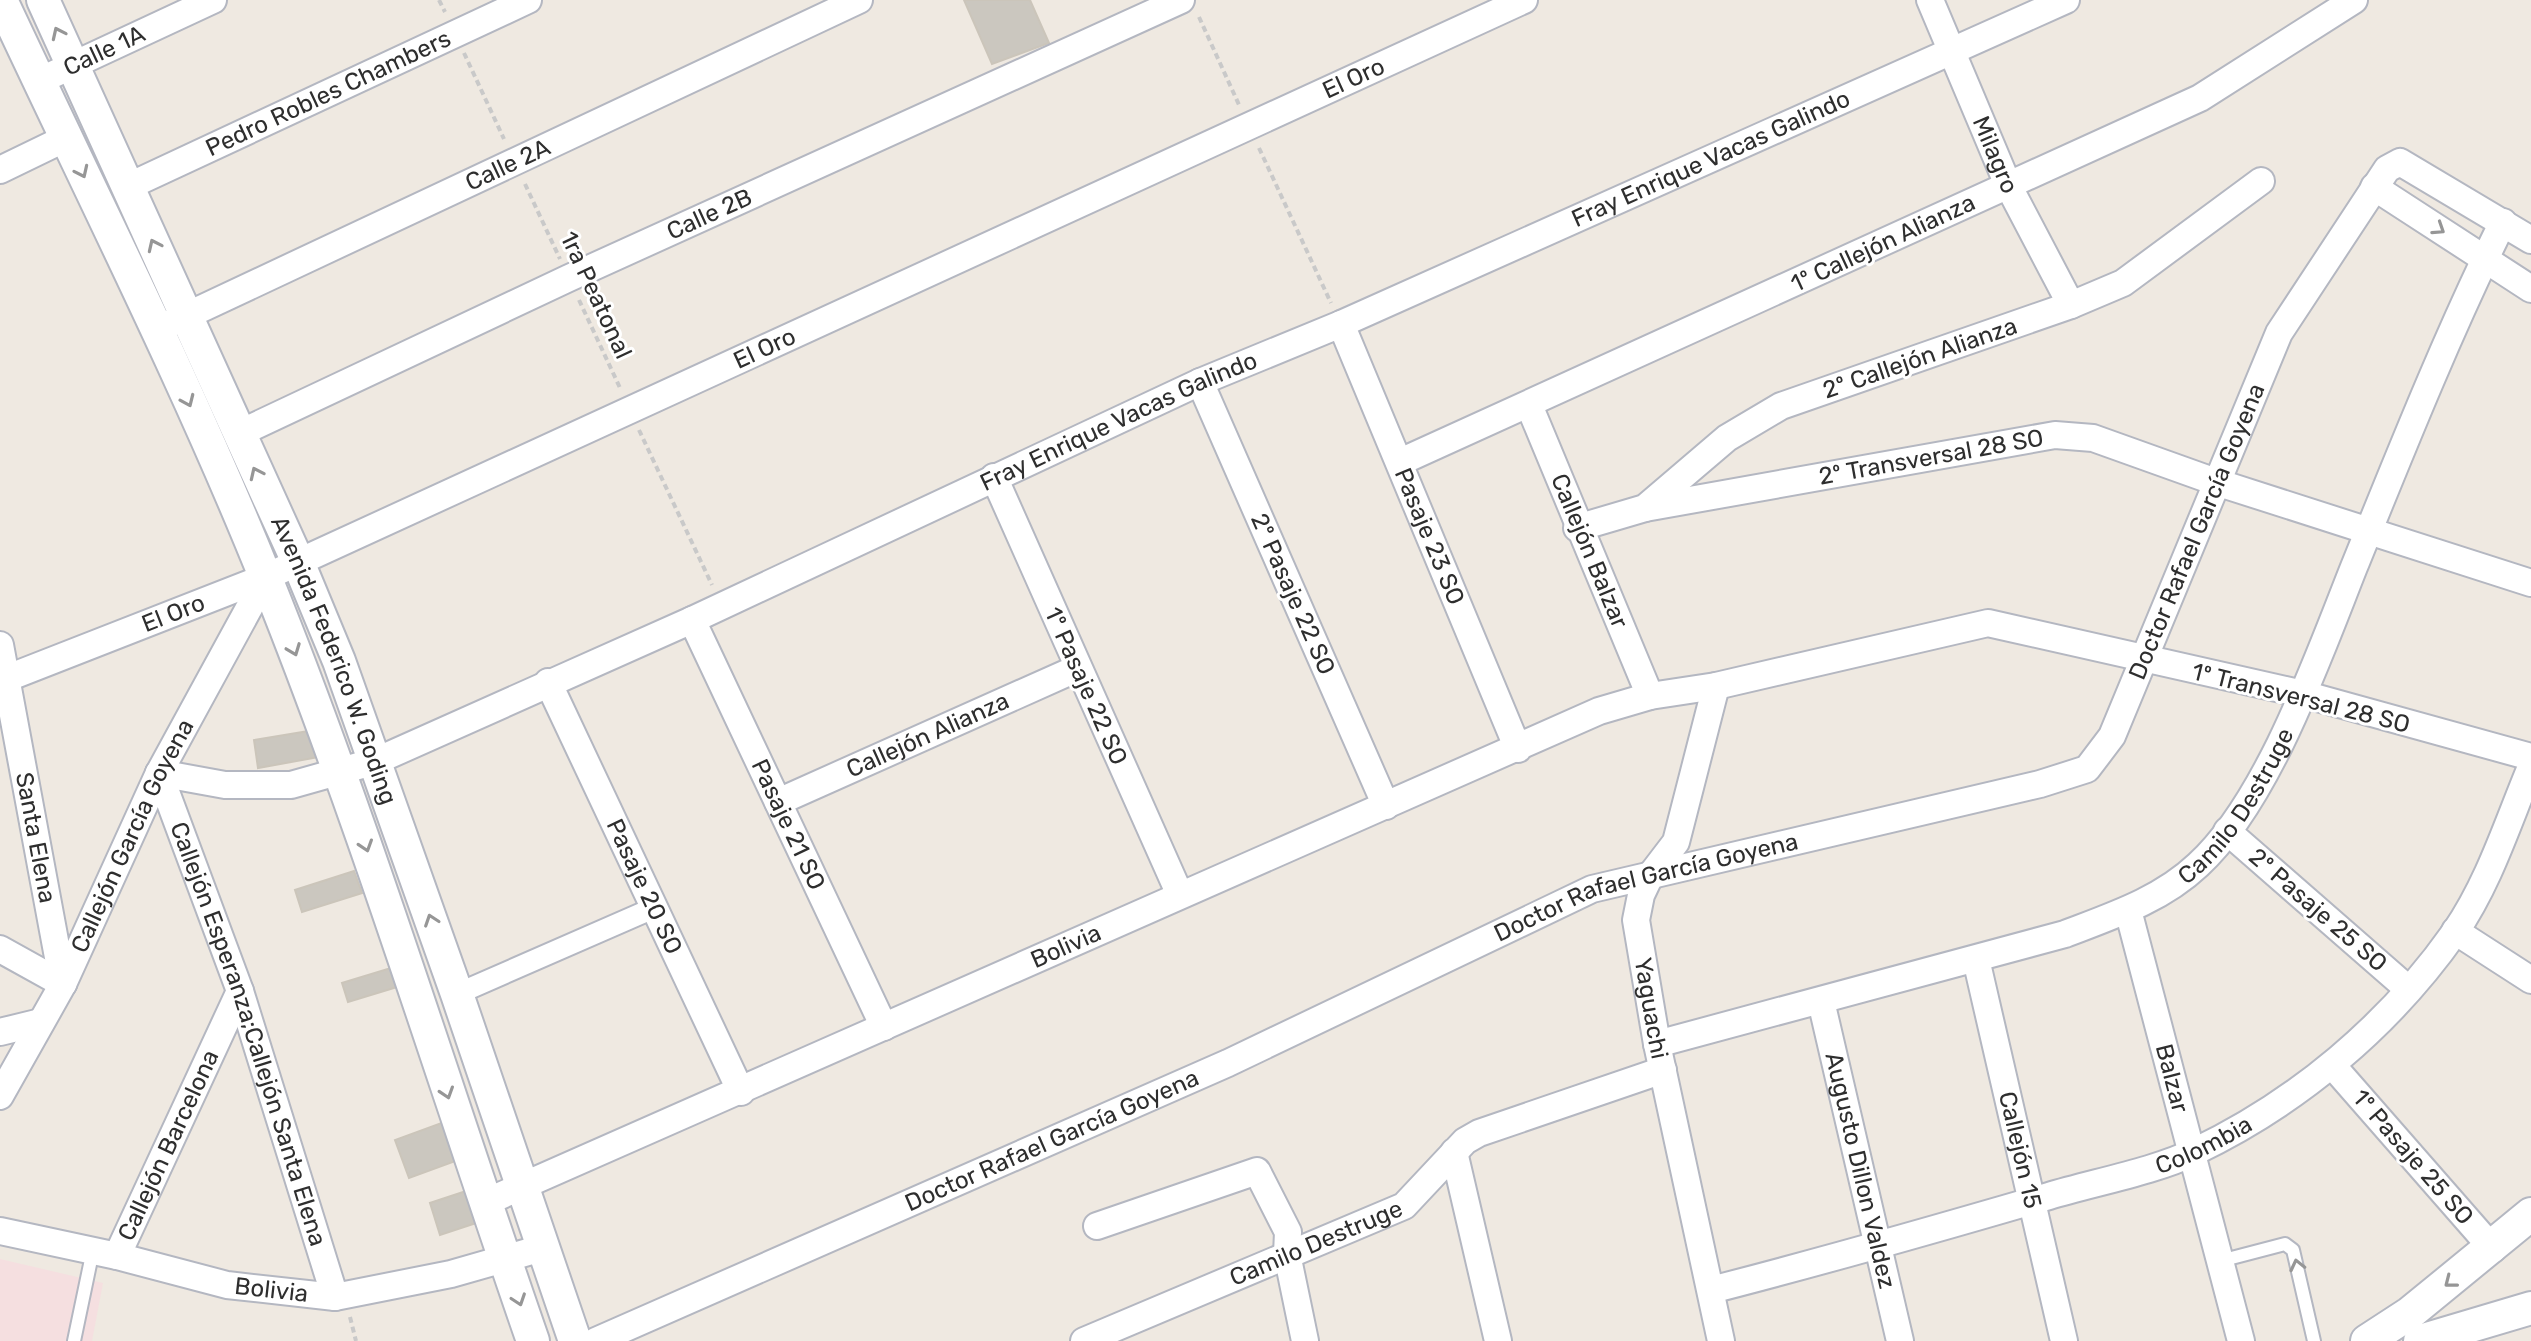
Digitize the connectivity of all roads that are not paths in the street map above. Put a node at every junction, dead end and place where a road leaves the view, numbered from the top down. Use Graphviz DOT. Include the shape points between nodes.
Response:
graph roads {
  1 [pos="1,0"];
  2 [pos="43,0"];
  3 [pos="213,0"];
  4 [pos="528,0"];
  5 [pos="859,0"];
  6 [pos="1524,0"];
  7 [pos="1930,0"];
  8 [pos="2066,0"];
  9 [pos="2354,0"];
  10 [pos="1189,7"];
  11 [pos="1953,53"];
  12 [pos="73,66"];
  13 [pos="39,81"];
  14 [pos="66,138"];
  15 [pos="0,170"];
  16 [pos="2261,181"];
  17 [pos="2008,185"];
  18 [pos="127,187"];
  19 [pos="2374,187"];
  20 [pos="2503,222"];
  21 [pos="2531,240"];
  22 [pos="2485,259"];
  23 [pos="2531,289"];
  24 [pos="2071,305"];
  25 [pos="186,315"];
  26 [pos="1341,324"];
  27 [pos="156,330"];
  28 [pos="1200,382"];
  29 [pos="1529,405"];
  30 [pos="238,434"];
  31 [pos="1400,462"];
  32 [pos="994,477"];
  33 [pos="2216,482"];
  34 [pos="1645,508"];
  35 [pos="1577,528"];
  36 [pos="2368,533"];
  37 [pos="298,562"];
  38 [pos="266,577"];
  39 [pos="2531,583"];
  40 [pos="692,620"];
  41 [pos="0,645"];
  42 [pos="2142,661"];
  43 [pos="1078,668"];
  44 [pos="4,680"];
  45 [pos="548,682"];
  46 [pos="1716,686"];
  47 [pos="2303,694"];
  48 [pos="1650,696"];
  49 [pos="1518,749"];
  50 [pos="2531,757"];
  51 [pos="376,761"];
  52 [pos="2531,767"];
  53 [pos="341,772"];
  54 [pos="159,773"];
  55 [pos="778,802"];
  56 [pos="1386,806"];
  57 [pos="2227,831"];
  58 [pos="1650,876"];
  59 [pos="1592,889"];
  60 [pos="1180,895"];
  61 [pos="656,907"];
  62 [pos="2128,910"];
  63 [pos="1636,920"];
  64 [pos="2455,931"];
  65 [pos="0,949"];
  66 [pos="1976,959"];
  67 [pos="2531,980"];
  68 [pos="63,984"];
  69 [pos="2408,989"];
  70 [pos="240,991"];
  71 [pos="457,994"];
  72 [pos="1821,1001"];
  73 [pos="41,1022"];
  74 [pos="884,1027"];
  75 [pos="0,1032"];
  76 [pos="1657,1044"];
  77 [pos="2332,1065"];
  78 [pos="1663,1070"];
  79 [pos="741,1092"];
  80 [pos="0,1096"];
  81 [pos="1454,1152"];
  82 [pos="2192,1153"];
  83 [pos="522,1189"];
  84 [pos="2032,1201"];
  85 [pos="484,1203"];
  86 [pos="2531,1214"];
  87 [pos="1097,1226"];
  88 [pos="0,1231"];
  89 [pos="542,1248"];
  90 [pos="1879,1248"];
  91 [pos="2493,1249"];
  92 [pos="105,1253"];
  93 [pos="1287,1254"];
  94 [pos="505,1260"];
  95 [pos="2220,1261"];
  96 [pos="1711,1290"];
  97 [pos="335,1297"];
  98 [pos="2531,1308"];
  99 [pos="2482,1332"];
  100 [pos="1089,1340"];
  101 [pos="74,1341"];
  102 [pos="533,1341"];
  103 [pos="575,1341"];
  104 [pos="596,1341"];
  105 [pos="1305,1341"];
  106 [pos="1498,1341"];
  107 [pos="1721,1341"];
  108 [pos="1900,1341"];
  109 [pos="2064,1341"];
  110 [pos="2241,1341"];
  111 [pos="2314,1341"];
  112 [pos="2367,1341"];
  113 [pos="2420,1341"];
  1 -- 13 [label="street"];
  12 -- 2 [label="street, Avenida Federico W. Goding, one-way"];
  3 -- 12 [label="street, Calle 1A"];
  4 -- 18 [label="street, Pedro Robles Chambers"];
  5 -- 25 [label="street, Calle 2A"];
  6 -- 37 [label="street, El Oro"];
  7 -- 11 [label="street, Milagro"];
  8 -- 11 [label="street, Fray Enrique Vacas Galindo"];
  9 -- 17 [label="street, 1º Callejón Alianza" via="2200,98"];
  10 -- 30 [label="street, Calle 2B" via="569,278"];
  11 -- 17 [label="street, Milagro"];
  11 -- 26 [label="street, Fray Enrique Vacas Galindo"];
  12 -- 13 [label="street, Calle 1A"];
  12 -- 18 [label="street, Avenida Federico W. Goding"];
  13 -- 14 [label="street"];
  14 -- 15 [label="street"];
  14 -- 27 [label="street, one-way"];
  16 -- 24 [label="street, 2º Callejón Alianza" via="2123,283"];
  17 -- 24 [label="street, Milagro"];
  17 -- 29 [label="street, 1º Callejón Alianza"];
  25 -- 18 [label="street, Avenida Federico W. Goding, one-way"];
  19 -- 20 [label="street, Doctor Rafael García Goyena" via="2400,162"];
  19 -- 22 [label="street, one-way"];
  19 -- 33 [label="street, Doctor Rafael García Goyena" via="2279,333"];
  20 -- 21 [label="street"];
  20 -- 22 [label="street, Camilo Destruge"];
  22 -- 23 [label="street"];
  22 -- 36 [label="street, Camilo Destruge"];
  24 -- 34 [label="street, 2º Callejón Alianza" via="1781,406 1727,438"];
  25 -- 27 [label="street, Calle 2A"];
  25 -- 30 [label="street, Avenida Federico W. Goding"];
  26 -- 28 [label="street, Fray Enrique Vacas Galindo"];
  26 -- 31 [label="street, Pasaje 23 SO"];
  27 -- 38 [label="street, Avenida Federico W. Goding, one-way"];
  28 -- 32 [label="street, Fray Enrique Vacas Galindo"];
  28 -- 56 [label="street, 2º Pasaje 22 SO"];
  29 -- 31 [label="street, 1º Callejón Alianza"];
  29 -- 35 [label="street, Callejón Balzar"];
  37 -- 30 [label="street, Avenida Federico W. Goding, one-way"];
  31 -- 49 [label="street, Pasaje 23 SO"];
  32 -- 40 [label="street, Fray Enrique Vacas Galindo"];
  32 -- 43 [label="street, 1º Pasaje 22 SO"];
  33 -- 34 [label="street, 2º Transversal 28 SO" via="2093,438 2055,435"];
  33 -- 36 [label="street, 2º Transversal 28 SO"];
  33 -- 42 [label="street, Doctor Rafael García Goyena"];
  34 -- 35 [label="street, 2º Callejón Alianza"];
  35 -- 48 [label="street, Callejón Balzar"];
  36 -- 39 [label="street, 2º Transversal 28 SO"];
  36 -- 47 [label="street, Camilo Destruge"];
  37 -- 38 [label="street, El Oro"];
  37 -- 51 [label="street, Avenida Federico W. Goding"];
  38 -- 44 [label="street, El Oro"];
  38 -- 53 [label="street, Avenida Federico W. Goding, one-way"];
  38 -- 54 [label="street, Callejón García Goyena"];
  40 -- 45 [label="street, Fray Enrique Vacas Galindo"];
  40 -- 55 [label="street, Pasaje 21 SO"];
  41 -- 44 [label="street, Santa Elena"];
  42 -- 46 [label="street, 1º Transversal 28 SO" via="1977,623"];
  42 -- 47 [label="street, 1º Transversal 28 SO"];
  42 -- 58 [label="street, Doctor Rafael García Goyena" via="2112,736 2087,769"];
  43 -- 55 [label="street, Callejón Alianza"];
  43 -- 60 [label="street, 1º Pasaje 22 SO"];
  44 -- 68 [label="street, Santa Elena"];
  45 -- 51 [label="street, Fray Enrique Vacas Galindo"];
  45 -- 61 [label="street, Pasaje 20 SO"];
  46 -- 48 [label="street, 1º Transversal 28 SO"];
  46 -- 58 [label="street, Yaguachi" via="1676,842"];
  47 -- 50 [label="street, 1º Transversal 28 SO"];
  47 -- 57 [label="street, Camilo Destruge" via="2255,789"];
  48 -- 49 [label="street, Bolivia" via="1599,711"];
  49 -- 56 [label="street, Bolivia"];
  51 -- 53 [label="street, Fray Enrique Vacas Galindo"];
  71 -- 51 [label="street, Avenida Federico W. Goding, one-way"];
  52 -- 64 [label="street, Colombia"];
  53 -- 54 [label="street, Fray Enrique Vacas Galindo" via="291,785 225,785"];
  53 -- 85 [label="street, Avenida Federico W. Goding, one-way"];
  54 -- 68 [label="street, Callejón García Goyena"];
  54 -- 70 [label="street, Callejón Esperanza;Callejón Santa Elena"];
  55 -- 74 [label="street, Pasaje 21 SO"];
  56 -- 60 [label="street, Bolivia"];
  57 -- 62 [label="street, Camilo Destruge" via="2173,886"];
  57 -- 69 [label="street, 2º Pasaje 25 SO"];
  58 -- 59 [label="street, Doctor Rafael García Goyena"];
  58 -- 63 [label="street, Yaguachi"];
  59 -- 63 [label="street" via="1622,904"];
  59 -- 104 [label="street, Doctor Rafael García Goyena" via="1228,1063"];
  60 -- 74 [label="street, Bolivia"];
  61 -- 71 [label="street"];
  61 -- 79 [label="street, Pasaje 20 SO"];
  62 -- 66 [label="street, Camilo Destruge"];
  62 -- 82 [label="street, Balzar"];
  63 -- 76 [label="street, Yaguachi"];
  64 -- 67 [label="street"];
  64 -- 69 [label="street, Colombia"];
  65 -- 68 [label="street"];
  66 -- 72 [label="street, Camilo Destruge"];
  66 -- 84 [label="street, Callejón 15"];
  68 -- 73 [label="street, Callejón García Goyena"];
  69 -- 77 [label="street, Colombia"];
  70 -- 92 [label="street, Callejón Barcelona"];
  70 -- 97 [label="street, Callejón Esperanza;Callejón Santa Elena"];
  71 -- 83 [label="street, Avenida Federico W. Goding"];
  72 -- 76 [label="street, Camilo Destruge"];
  72 -- 90 [label="street, Augusto Dillon Valdez"];
  73 -- 75 [label="street"];
  73 -- 80 [label="street, Callejón García Goyena"];
  74 -- 79 [label="street, Bolivia"];
  76 -- 78 [label="street, Yaguachi"];
  77 -- 82 [label="street, Colombia"];
  77 -- 91 [label="street, 1º Pasaje 25 SO"];
  78 -- 81 [label="street, Camilo Destruge" via="1479,1133"];
  78 -- 96 [label="street, Yaguachi"];
  79 -- 83 [label="street, Bolivia"];
  81 -- 93 [label="street, Camilo Destruge" via="1404,1206"];
  81 -- 106 [label="street"];
  82 -- 84 [label="street, Colombia"];
  82 -- 95 [label="street, Balzar"];
  83 -- 85 [label="street, Bolivia"];
  83 -- 89 [label="street, Avenida Federico W. Goding"];
  84 -- 90 [label="street, Colombia"];
  84 -- 109 [label="street, Callejón 15"];
  85 -- 94 [label="street, Avenida Federico W. Goding"];
  86 -- 91 [label="street"];
  87 -- 93 [label="street" via="1252,1171 1260,1174 1288,1232"];
  88 -- 92 [label="street, Bolivia"];
  89 -- 94 [label="street, Bolivia"];
  89 -- 103 [label="street, Avenida Federico W. Goding"];
  90 -- 96 [label="street, Colombia"];
  90 -- 108 [label="street, Augusto Dillon Valdez"];
  91 -- 112 [label="street, one-way"];
  92 -- 97 [label="street, Bolivia" via="227,1285"];
  92 -- 101 [label="lane"];
  93 -- 100 [label="street, Camilo Destruge"];
  93 -- 105 [label="street"];
  94 -- 97 [label="street, Bolivia"];
  94 -- 102 [label="street, Avenida Federico W. Goding, one-way"];
  95 -- 110 [label="street, Balzar"];
  111 -- 95 [label="lane, one-way" via="2293,1250 2285,1244"];
  96 -- 107 [label="street, Yaguachi"];
  98 -- 99 [label="street"];
  99 -- 113 [label="street"];
}
